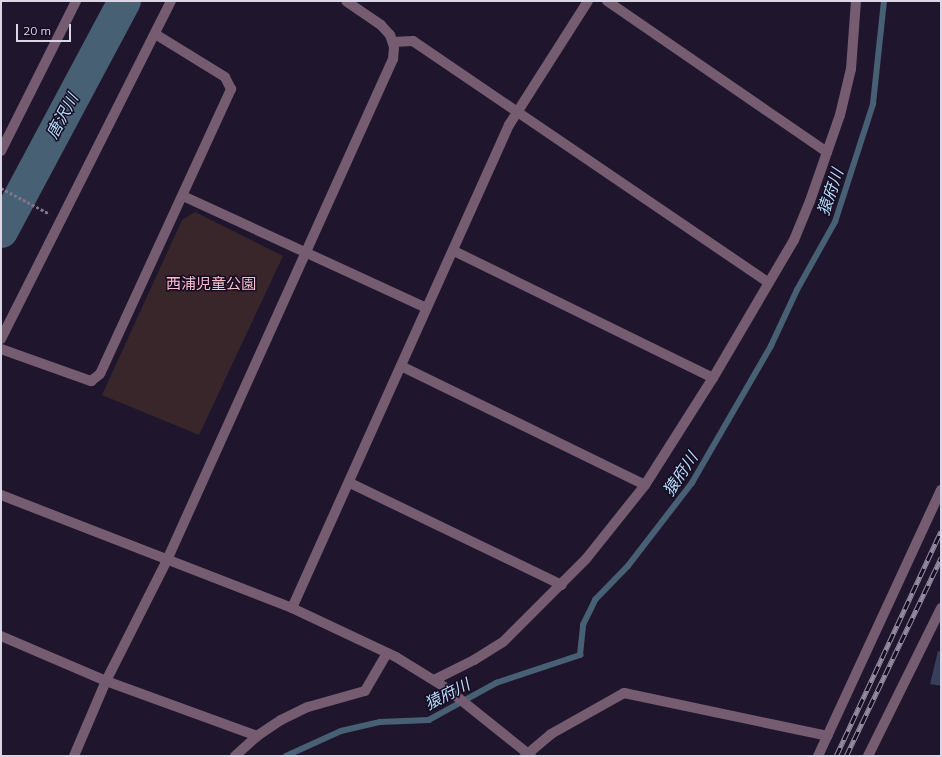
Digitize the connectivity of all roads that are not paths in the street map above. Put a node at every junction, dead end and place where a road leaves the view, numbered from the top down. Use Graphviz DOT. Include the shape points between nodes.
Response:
graph roads {
  1 [pos="76,1"];
  2 [pos="171,1"];
  3 [pos="346,1"];
  4 [pos="588,1"];
  5 [pos="607,1"];
  6 [pos="856,1"];
  7 [pos="156,34"];
  8 [pos="393,42"];
  9 [pos="518,113"];
  10 [pos="1,151"];
  11 [pos="827,152"];
  12 [pos="183,196"];
  13 [pos="454,251"];
  14 [pos="305,254"];
  15 [pos="770,283"];
  16 [pos="426,308"];
  17 [pos="1,339"];
  18 [pos="1,349"];
  19 [pos="401,366"];
  20 [pos="713,378"];
  21 [pos="350,483"];
  22 [pos="645,486"];
  23 [pos="941,490"];
  24 [pos="1,495"];
  25 [pos="167,560"];
  26 [pos="562,585"];
  27 [pos="292,608"];
  28 [pos="941,608"];
  29 [pos="1,636"];
  30 [pos="387,653"];
  31 [pos="434,680"];
  32 [pos="106,681"];
  33 [pos="258,736"];
  34 [pos="828,736"];
  35 [pos="528,755"];
  36 [pos="74,756"];
  37 [pos="235,756"];
  38 [pos="818,756"];
  39 [pos="868,756"];
  1 -- 10 [label="street"];
  2 -- 7 [label="street"];
  3 -- 8 [label="street" via="381,26"];
  4 -- 9 [label="street"];
  5 -- 11 [label="street"];
  6 -- 11 [label="street" via="851,69 840,115"];
  7 -- 12 [label="street" via="225,77 231,89"];
  7 -- 17 [label="street"];
  8 -- 9 [label="street" via="413,41"];
  8 -- 14 [label="street" via="393,60"];
  9 -- 13 [label="street" via="509,125"];
  9 -- 15 [label="street"];
  11 -- 15 [label="street" via="794,240"];
  12 -- 14 [label="street"];
  12 -- 18 [label="street" via="100,374 91,381"];
  13 -- 16 [label="street"];
  13 -- 20 [label="street"];
  14 -- 16 [label="street"];
  14 -- 25 [label="street"];
  15 -- 20 [label="street"];
  16 -- 19 [label="street"];
  19 -- 21 [label="street"];
  19 -- 22 [label="street"];
  20 -- 22 [label="street"];
  21 -- 26 [label="street"];
  21 -- 27 [label="street"];
  22 -- 26 [label="street" via="621,520"];
  23 -- 34 [label="street"];
  24 -- 25 [label="street"];
  25 -- 27 [label="street"];
  25 -- 32 [label="street"];
  26 -- 31 [label="street" via="503,642"];
  27 -- 30 [label="street"];
  28 -- 39 [label="street"];
  29 -- 32 [label="street"];
  30 -- 31 [label="street"];
  30 -- 33 [label="street" via="365,691 308,707"];
  31 -- 35 [label="street"];
  32 -- 33 [label="street"];
  32 -- 36 [label="street"];
  33 -- 37 [label="street"];
  34 -- 35 [label="street" via="814,731 624,693 551,734"];
  34 -- 38 [label="street"];
}
